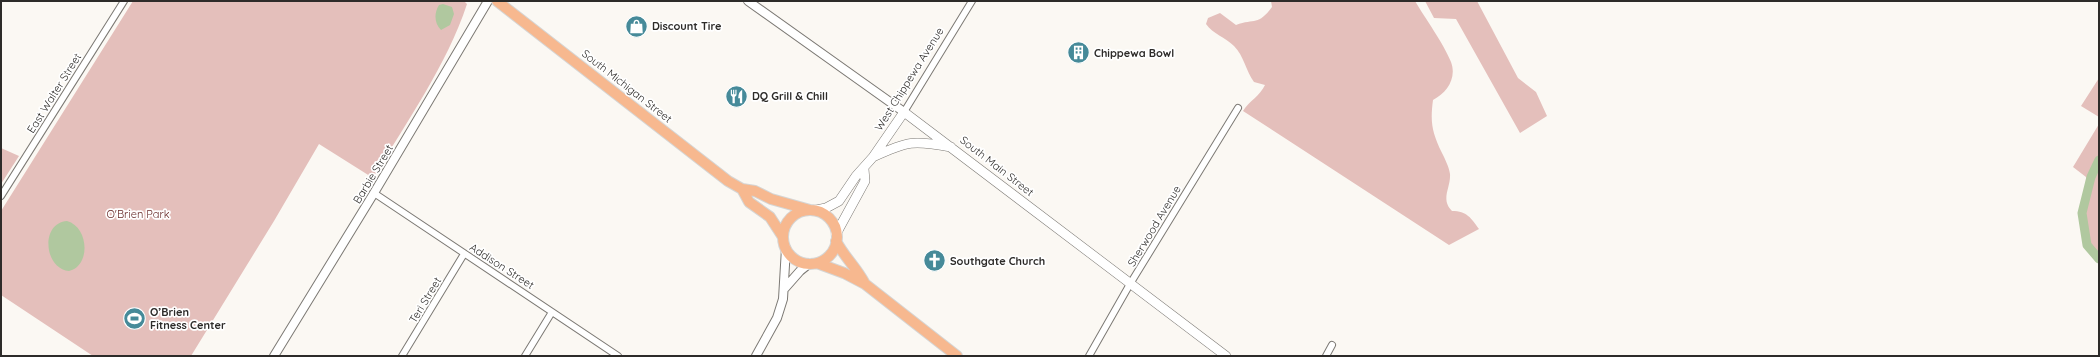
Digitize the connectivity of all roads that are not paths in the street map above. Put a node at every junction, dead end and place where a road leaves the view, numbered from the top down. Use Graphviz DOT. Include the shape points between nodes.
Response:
graph roads {
  1 [pos="124,1"];
  2 [pos="488,1"];
  3 [pos="497,1"];
  4 [pos="748,1"];
  5 [pos="972,1"];
  6 [pos="1238,108"];
  7 [pos="904,112"];
  8 [pos="952,147"];
  9 [pos="873,157"];
  10 [pos="864,169"];
  11 [pos="742,190"];
  12 [pos="374,193"];
  13 [pos="1,196"];
  14 [pos="813,210"];
  15 [pos="783,237"];
  16 [pos="836,237"];
  17 [pos="786,248"];
  18 [pos="464,254"];
  19 [pos="813,263"];
  20 [pos="865,284"];
  21 [pos="1130,284"];
  22 [pos="785,288"];
  23 [pos="552,312"];
  24 [pos="1332,346"];
  25 [pos="274,356"];
  26 [pos="402,356"];
  27 [pos="525,356"];
  28 [pos="618,356"];
  29 [pos="756,356"];
  30 [pos="957,356"];
  31 [pos="1089,356"];
  32 [pos="1226,356"];
  33 [pos="1326,356"];
  1 -- 13 [label="street, East Walter Street"];
  2 -- 12 [label="street, Barbie Street"];
  3 -- 11 [label="main road, South Michigan Street" via="728,182"];
  4 -- 7 [label="street, South Main Street"];
  5 -- 7 [label="street, West Chippewa Avenue"];
  6 -- 21 [label="street, Sherwood Avenue"];
  7 -- 8 [label="main road, South Main Street"];
  7 -- 9 [label="main road, West Chippewa Avenue"];
  8 -- 9 [label="main road" via="909,142"];
  8 -- 21 [label="main road, South Main Street"];
  9 -- 10 [label="main road, West Chippewa Avenue"];
  10 -- 14 [label="main road, West Chippewa Avenue" via="839,201 826,208"];
  10 -- 16 [label="main road, West Chippewa Avenue" via="865,181"];
  11 -- 14 [label="main road, South Michigan Street" via="755,191 771,199"];
  11 -- 15 [label="main road, South Michigan Street" via="749,202 770,217"];
  12 -- 18 [label="street, Addison Street"];
  12 -- 25 [label="street, Barbie Street"];
  14 -- 15 [label="main road" via="793,216 787,222"];
  14 -- 16 [label="main road" via="829,218"];
  15 -- 17 [label="main road"];
  16 -- 19 [label="main road" via="830,255"];
  16 -- 20 [label="main road" via="846,259 860,274"];
  17 -- 19 [label="main road" via="795,259"];
  17 -- 22 [label="street"];
  18 -- 23 [label="street, Addison Street"];
  18 -- 26 [label="street, Teri Street"];
  19 -- 20 [label="main road" via="844,273"];
  19 -- 22 [label="street" via="800,271"];
  20 -- 30 [label="main road"];
  21 -- 31 [label="street, Sherwood Avenue"];
  21 -- 32 [label="main road, South Main Street"];
  22 -- 29 [label="street" via="777,318"];
  23 -- 27 [label="street"];
  23 -- 28 [label="street, Addison Street"];
  24 -- 33 [label="street"];
}
